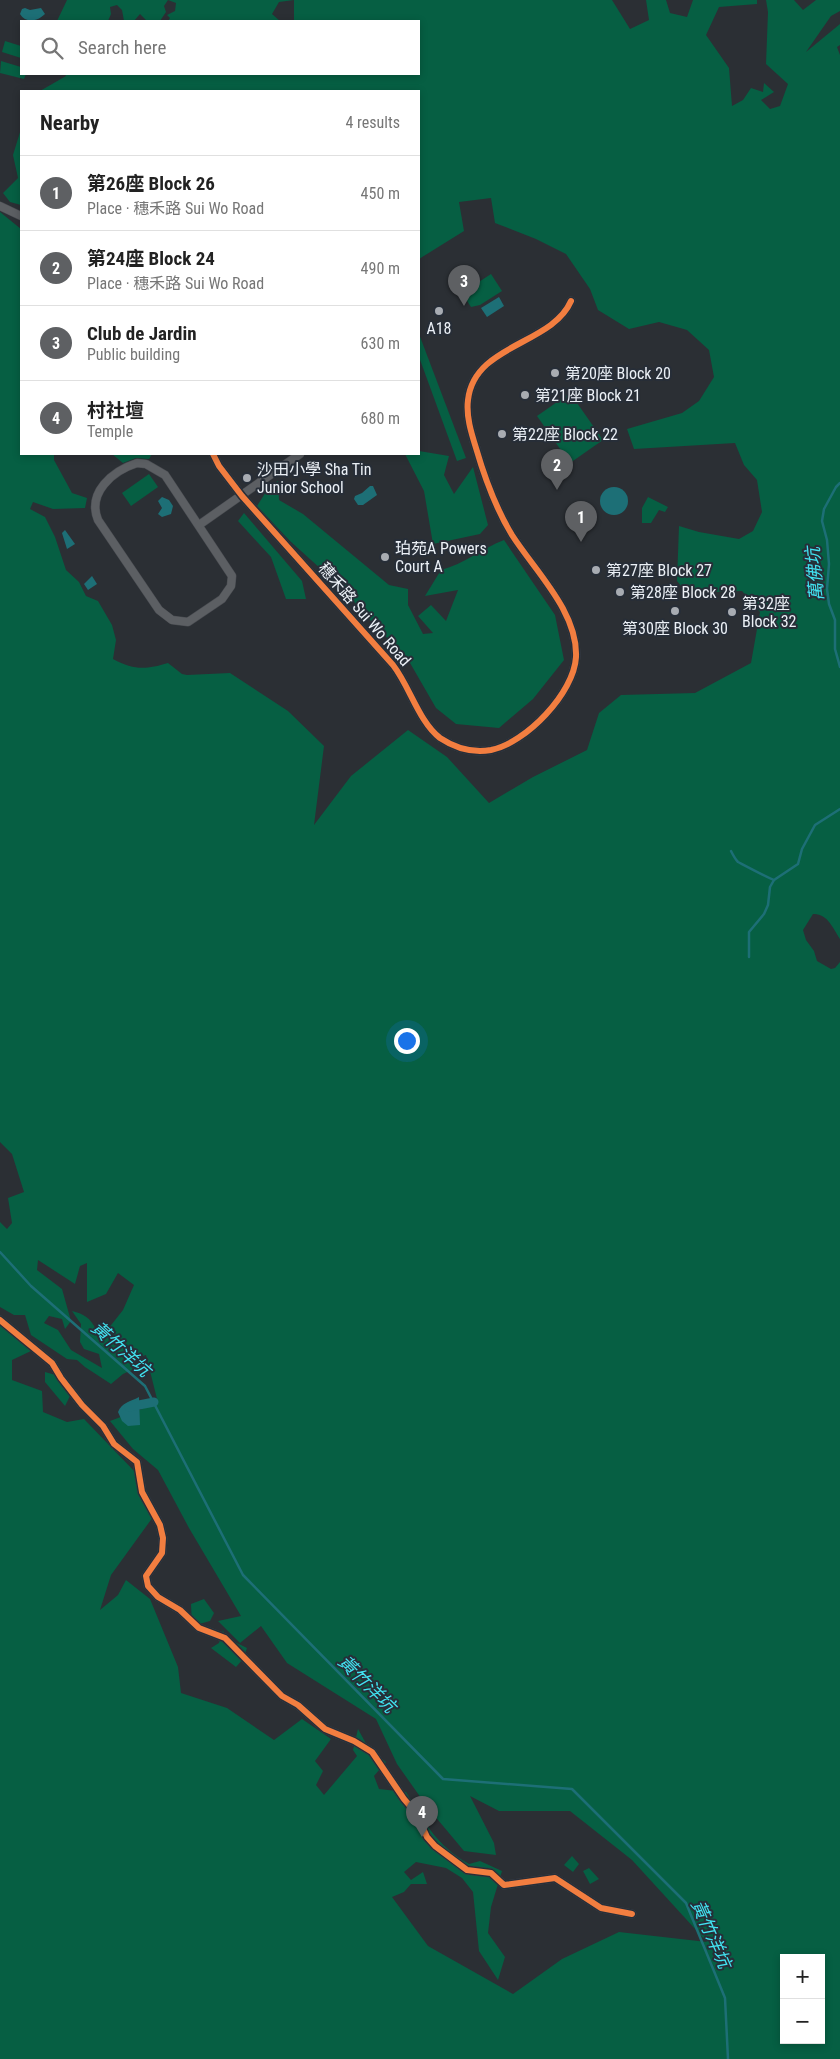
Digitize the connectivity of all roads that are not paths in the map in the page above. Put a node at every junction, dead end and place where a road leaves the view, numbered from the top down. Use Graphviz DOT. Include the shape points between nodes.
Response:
graph roads {
  1 [pos="0,206"];
  2 [pos="20,216"];
  3 [pos="571,301"];
  4 [pos="213,455"];
  5 [pos="299,455"];
  6 [pos="242,496"];
  7 [pos="199,525"];
  8 [pos="0,1320"];
  9 [pos="632,1914"];
  1 -- 2 [label="street"];
  3 -- 6 [label="street, 穗禾路 Sui Wo Road" via="562,316 486,364 474,380 468,399 468,420 489,490 512,535 564,610 575,646 575,664 566,687 542,717 512,742 489,750 473,750 451,744 436,734 424,720 393,665"];
  4 -- 6 [label="street, 穗禾路 Sui Wo Road" via="218,466"];
  5 -- 6 [label="street"];
  6 -- 7 [label="street"];
  7 -- 7 [label="street" via="165,475 146,464 129,465 104,483 96,496 98,520 159,610 172,620 188,622 222,599 231,586 232,576"];
  8 -- 9 [label="street" via="52,1363 114,1444 136,1462 142,1492 160,1525 163,1538 162,1553 146,1576 148,1586 158,1597 180,1610 199,1628 225,1638 275,1691 298,1705 322,1727 372,1752 416,1813 430,1840 462,1867 491,1873 504,1885 555,1878 601,1908"];
}
